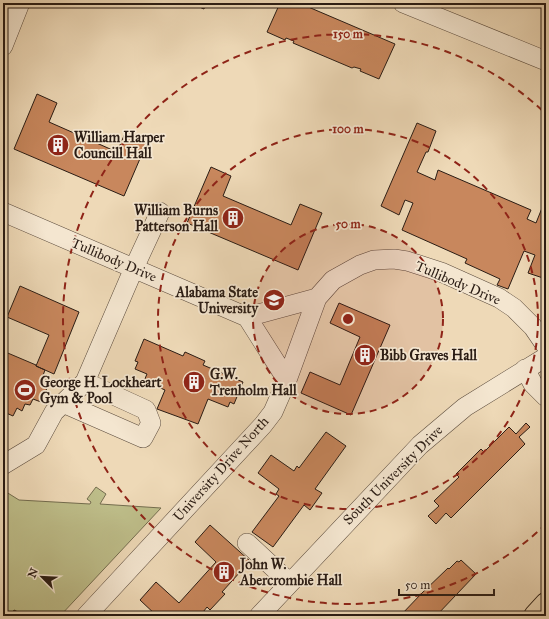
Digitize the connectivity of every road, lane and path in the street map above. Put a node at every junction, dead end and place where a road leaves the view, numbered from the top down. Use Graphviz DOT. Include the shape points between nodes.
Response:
graph roads {
  1 [pos="20,3"];
  2 [pos="403,3"];
  3 [pos="3,46"];
  4 [pos="546,61"];
  5 [pos="3,212"];
  6 [pos="160,212"];
  7 [pos="134,268"];
  8 [pos="317,298"];
  9 [pos="247,317"];
  10 [pos="546,346"];
  11 [pos="546,357"];
  12 [pos="525,369"];
  13 [pos="287,380"];
  14 [pos="85,382"];
  15 [pos="546,397"];
  16 [pos="63,403"];
  17 [pos="3,465"];
  18 [pos="247,543"];
  19 [pos="290,583"];
  20 [pos="105,596"];
  21 [pos="546,604"];
  22 [pos="86,616"];
  23 [pos="103,616"];
  24 [pos="259,616"];
  25 [pos="535,616"];
  1 -- 3 [label="street"];
  2 -- 4 [label="street"];
  5 -- 7 [label="street, Tullibody Drive"];
  6 -- 7 [label="street"];
  7 -- 9 [label="street, Tullibody Drive"];
  7 -- 14 [label="street"];
  8 -- 9 [label="street"];
  8 -- 10 [label="street, Tullibody Drive" via="333,280 360,265 374,260 407,261 441,272 499,298 533,326"];
  8 -- 13 [label="street, University Drive North"];
  9 -- 13 [label="street"];
  11 -- 12 [label="street, South University Drive"];
  12 -- 15 [label="street" via="533,384"];
  12 -- 19 [label="street, South University Drive" via="465,407 420,445"];
  13 -- 20 [label="street, University Drive North" via="263,425"];
  14 -- 16 [label="street"];
  14 -- 16 [label="street" via="146,410 151,423 143,438"];
  16 -- 17 [label="street" via="54,412 36,446"];
  18 -- 19 [label="street"];
  19 -- 24 [label="street, South University Drive"];
  20 -- 22 [label="street, University Drive North"];
  20 -- 23 [label="street"];
  21 -- 25 [label="main road"];
}
